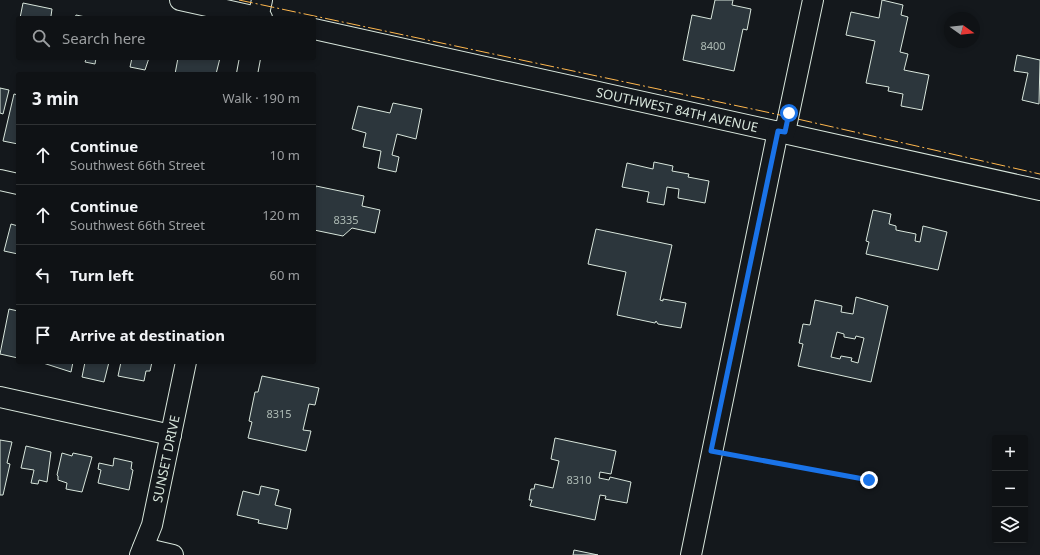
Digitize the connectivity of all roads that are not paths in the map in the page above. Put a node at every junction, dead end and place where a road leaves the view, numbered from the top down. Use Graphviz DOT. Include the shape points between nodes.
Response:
graph roads {
  1 [pos="180,0"];
  2 [pos="813,0"];
  3 [pos="260,13"];
  4 [pos="316,29"];
  5 [pos="250,60"];
  6 [pos="247,72"];
  7 [pos="781,132"];
  8 [pos="0,180"];
  9 [pos="16,184"];
  10 [pos="1040,190"];
  11 [pos="186,364"];
  12 [pos="0,397"];
  13 [pos="171,435"];
  14 [pos="142,552"];
  15 [pos="173,555"];
  16 [pos="691,555"];
  1 -- 3 [label="street"];
  2 -- 7 [label="street"];
  4 -- 7 [label="street, SOUTHWEST 84TH AVENUE"];
  5 -- 6 [label="street"];
  7 -- 10 [label="street, SOUTHWEST 84TH AVENUE"];
  7 -- 16 [label="street" via="711,451"];
  8 -- 9 [label="street"];
  11 -- 13 [label="street, SUNSET DRIVE"];
  12 -- 13 [label="street"];
  13 -- 14 [label="street, SUNSET DRIVE" via="152,525"];
  14 -- 15 [label="street"];
}
